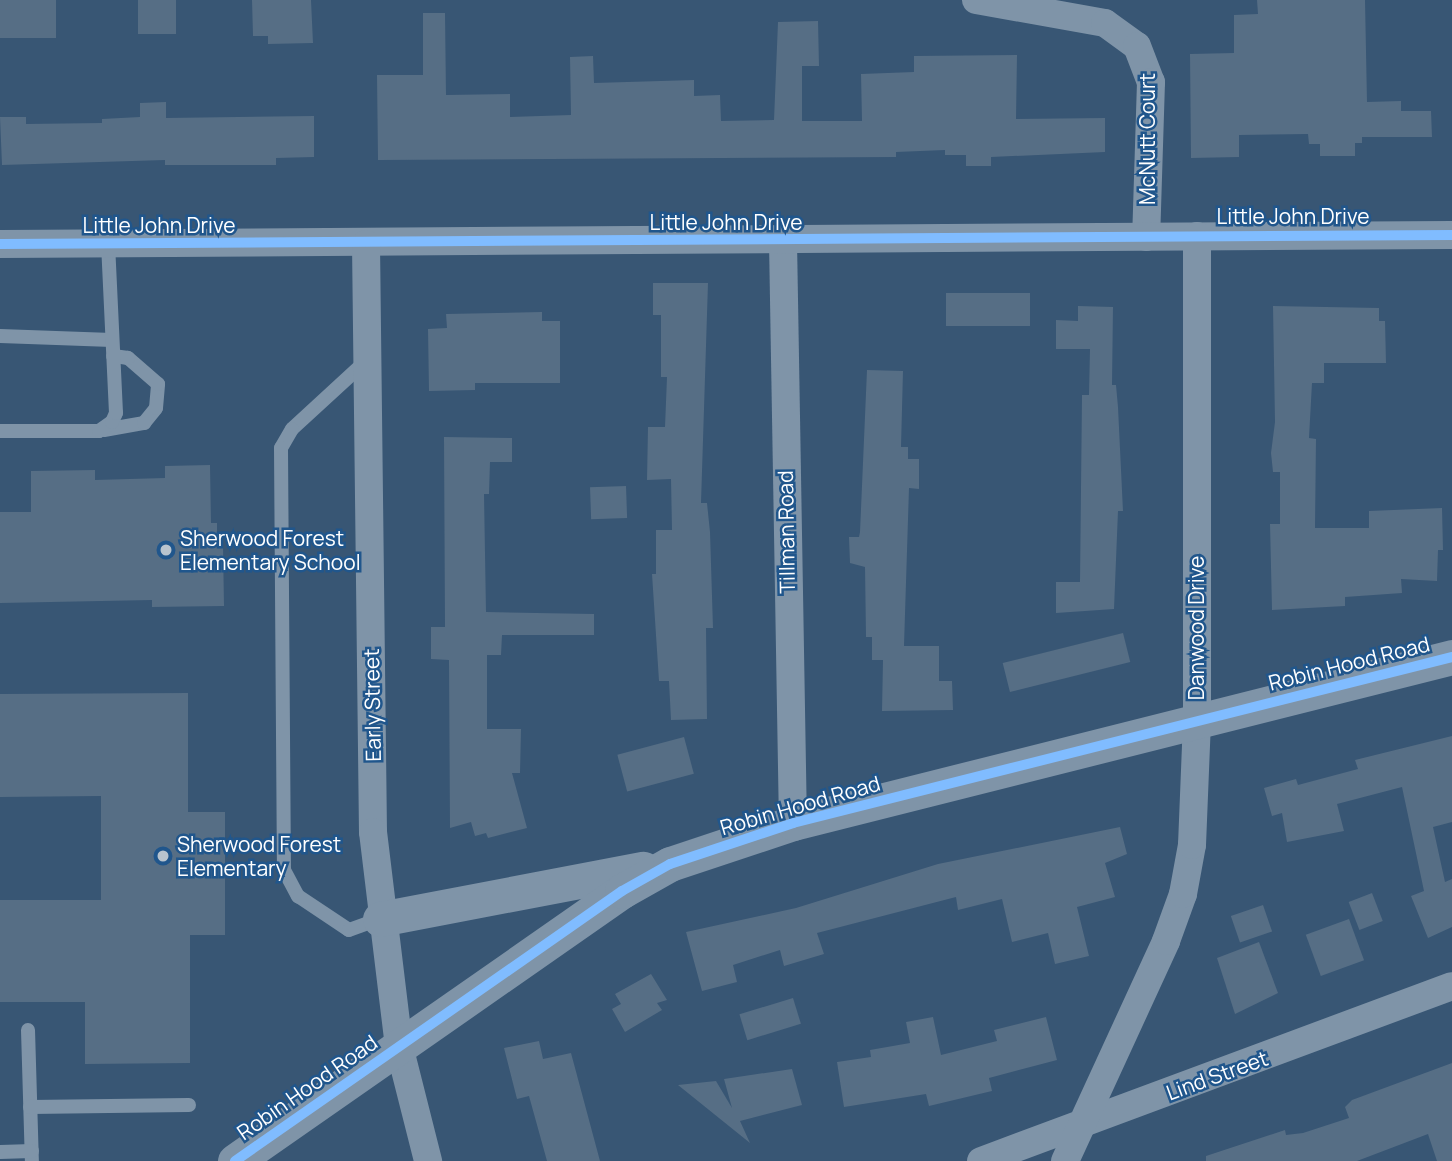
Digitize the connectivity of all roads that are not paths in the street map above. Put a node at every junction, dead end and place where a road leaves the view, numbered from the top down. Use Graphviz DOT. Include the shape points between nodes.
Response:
graph roads {
  1 [pos="976,0"];
  2 [pos="1452,234"];
  3 [pos="1197,236"];
  4 [pos="1146,237"];
  5 [pos="783,241"];
  6 [pos="0,244"];
  7 [pos="108,244"];
  8 [pos="366,244"];
  9 [pos="0,336"];
  10 [pos="113,340"];
  11 [pos="113,356"];
  12 [pos="368,360"];
  13 [pos="0,431"];
  14 [pos="99,431"];
  15 [pos="1452,657"];
  16 [pos="1196,721"];
  17 [pos="793,823"];
  18 [pos="670,864"];
  19 [pos="380,919"];
  20 [pos="1452,986"];
  21 [pos="29,1030"];
  22 [pos="399,1046"];
  23 [pos="189,1105"];
  24 [pos="30,1107"];
  25 [pos="1082,1125"];
  26 [pos="0,1152"];
  27 [pos="32,1156"];
  28 [pos="235,1161"];
  29 [pos="428,1161"];
  30 [pos="981,1161"];
  31 [pos="1065,1161"];
  1 -- 4 [label="street, McNutt Court" via="1105,23 1137,46 1151,82"];
  2 -- 3 [label="street, Little John Drive"];
  3 -- 4 [label="street, Little John Drive"];
  3 -- 16 [label="street, Danwood Drive"];
  4 -- 5 [label="street, Little John Drive"];
  5 -- 8 [label="street, Little John Drive"];
  5 -- 17 [label="street, Tillman Road"];
  6 -- 7 [label="street, Little John Drive"];
  7 -- 8 [label="street, Little John Drive"];
  7 -- 10 [label="lane"];
  8 -- 12 [label="street, Early Street"];
  9 -- 10 [label="lane"];
  10 -- 11 [label="lane"];
  11 -- 14 [label="lane" via="116,413"];
  11 -- 14 [label="lane" via="128,358 153,377 158,384 156,408 144,423"];
  12 -- 19 [label="street, Early Street" via="373,832"];
  12 -- 19 [label="lane" via="292,429 281,448 284,870 298,896 349,930"];
  13 -- 14 [label="lane"];
  15 -- 16 [label="street, Robin Hood Road"];
  16 -- 17 [label="street, Robin Hood Road"];
  16 -- 25 [label="street, Danwood Drive" via="1192,845 1183,894"];
  17 -- 18 [label="street, Robin Hood Road"];
  18 -- 19 [label="street"];
  18 -- 22 [label="street, Robin Hood Road" via="622,891"];
  19 -- 22 [label="street, Early Street"];
  20 -- 25 [label="street, Lind Street"];
  21 -- 24 [label="lane"];
  22 -- 28 [label="street, Robin Hood Road"];
  22 -- 29 [label="street, Early Street"];
  23 -- 24 [label="lane"];
  24 -- 27 [label="lane"];
  25 -- 30 [label="street, Lind Street"];
  25 -- 31 [label="street, Danwood Drive"];
  26 -- 27 [label="lane"];
}
